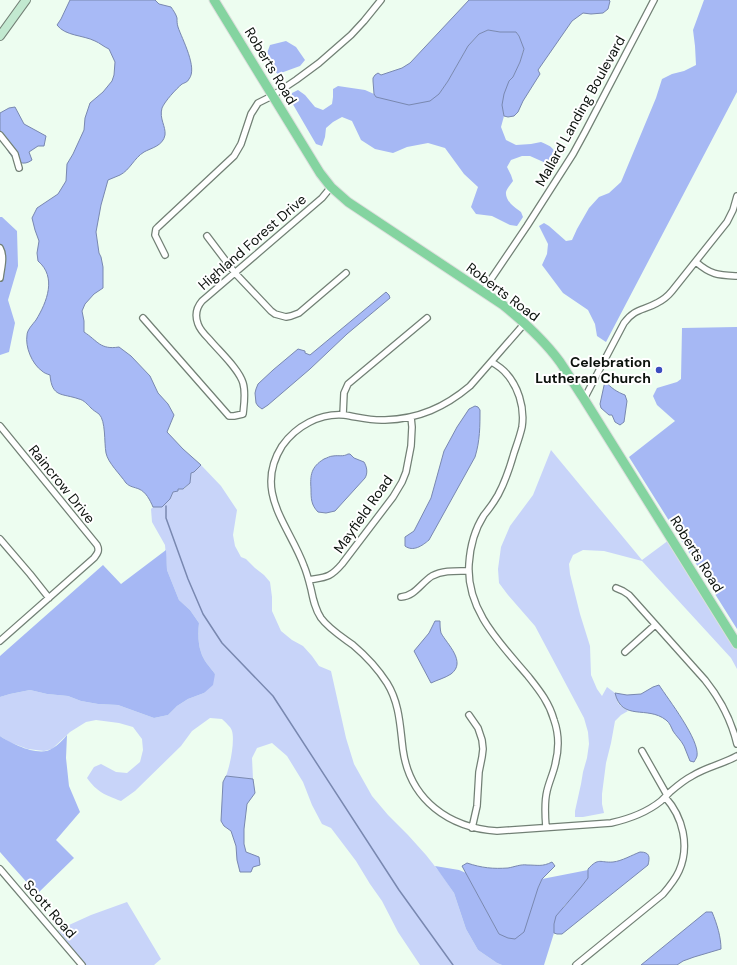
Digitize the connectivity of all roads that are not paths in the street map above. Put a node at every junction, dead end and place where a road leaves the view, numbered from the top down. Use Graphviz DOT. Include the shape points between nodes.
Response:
graph roads {
  1 [pos="26,0"];
  2 [pos="214,0"];
  3 [pos="381,0"];
  4 [pos="654,0"];
  5 [pos="0,36"];
  6 [pos="272,96"];
  7 [pos="0,135"];
  8 [pos="19,168"];
  9 [pos="332,187"];
  10 [pos="737,196"];
  11 [pos="207,236"];
  12 [pos="0,248"];
  13 [pos="165,255"];
  14 [pos="696,262"];
  15 [pos="235,273"];
  16 [pos="346,273"];
  17 [pos="737,276"];
  18 [pos="0,278"];
  19 [pos="483,291"];
  20 [pos="143,318"];
  21 [pos="427,318"];
  22 [pos="525,323"];
  23 [pos="492,362"];
  24 [pos="584,399"];
  25 [pos="343,415"];
  26 [pos="411,417"];
  27 [pos="0,426"];
  28 [pos="0,539"];
  29 [pos="469,570"];
  30 [pos="309,580"];
  31 [pos="616,588"];
  32 [pos="401,597"];
  33 [pos="49,598"];
  34 [pos="655,625"];
  35 [pos="0,641"];
  36 [pos="737,644"];
  37 [pos="625,652"];
  38 [pos="469,715"];
  39 [pos="737,744"];
  40 [pos="642,751"];
  41 [pos="737,756"];
  42 [pos="728,761"];
  43 [pos="737,762"];
  44 [pos="666,796"];
  45 [pos="546,827"];
  46 [pos="472,828"];
  47 [pos="0,869"];
  48 [pos="82,965"];
  49 [pos="576,965"];
  1 -- 5 [label="main road"];
  2 -- 6 [label="main road, Roberts Road"];
  3 -- 6 [label="street" via="335,50"];
  4 -- 19 [label="street, Mallard Landing Boulevard" via="569,161"];
  6 -- 9 [label="main road, Roberts Road" via="320,173"];
  6 -- 13 [label="street" via="253,108 241,144 234,156 158,226 155,235"];
  7 -- 8 [label="street" via="15,154"];
  9 -- 15 [label="street, Highland Forest Drive"];
  9 -- 19 [label="main road, Roberts Road" via="348,202"];
  10 -- 14 [label="street" via="727,222"];
  11 -- 15 [label="street"];
  12 -- 18 [label="street" via="3,252"];
  14 -- 17 [label="street" via="714,274"];
  14 -- 24 [label="street" via="664,300 636,311 628,317"];
  15 -- 16 [label="street" via="271,311 286,317 299,313"];
  15 -- 20 [label="street, Highland Forest Drive" via="202,301 196,315 200,328 237,372 243,383 243,414 229,416"];
  19 -- 22 [label="main road, Roberts Road"];
  21 -- 25 [label="street" via="348,384 344,393"];
  22 -- 23 [label="street"];
  22 -- 24 [label="main road, Roberts Road" via="560,362"];
  23 -- 26 [label="street" via="470,386 451,401"];
  23 -- 29 [label="street" via="507,374 517,390 522,407 522,425 502,488 474,538"];
  24 -- 36 [label="main road, Roberts Road"];
  25 -- 26 [label="street" via="375,420"];
  25 -- 30 [label="street" via="314,420 293,433 279,452 272,473 274,501"];
  26 -- 30 [label="street, Mayfield Road" via="410,456 399,488 336,572"];
  27 -- 33 [label="street, Raincrow Drive" via="97,545 98,553 94,558"];
  28 -- 33 [label="street"];
  29 -- 32 [label="street" via="438,573 427,579 413,593"];
  29 -- 45 [label="street" via="473,597 482,619 542,693 554,720 557,751 545,799"];
  30 -- 46 [label="street" via="316,608 322,619 377,669 392,691 398,709 405,761 410,777 441,814"];
  31 -- 34 [label="street" via="629,595"];
  33 -- 35 [label="street"];
  34 -- 37 [label="street"];
  34 -- 39 [label="street" via="714,692 731,723"];
  38 -- 46 [label="street" via="478,728 483,749"];
  40 -- 44 [label="street"];
  41 -- 42 [label="street"];
  42 -- 43 [label="street"];
  42 -- 44 [label="street" via="700,771"];
  44 -- 45 [label="street" via="639,815 620,821"];
  44 -- 49 [label="street" via="683,830 684,852 679,872 663,894"];
  45 -- 46 [label="street" via="497,830"];
  47 -- 48 [label="street, Scott Road"];
}
